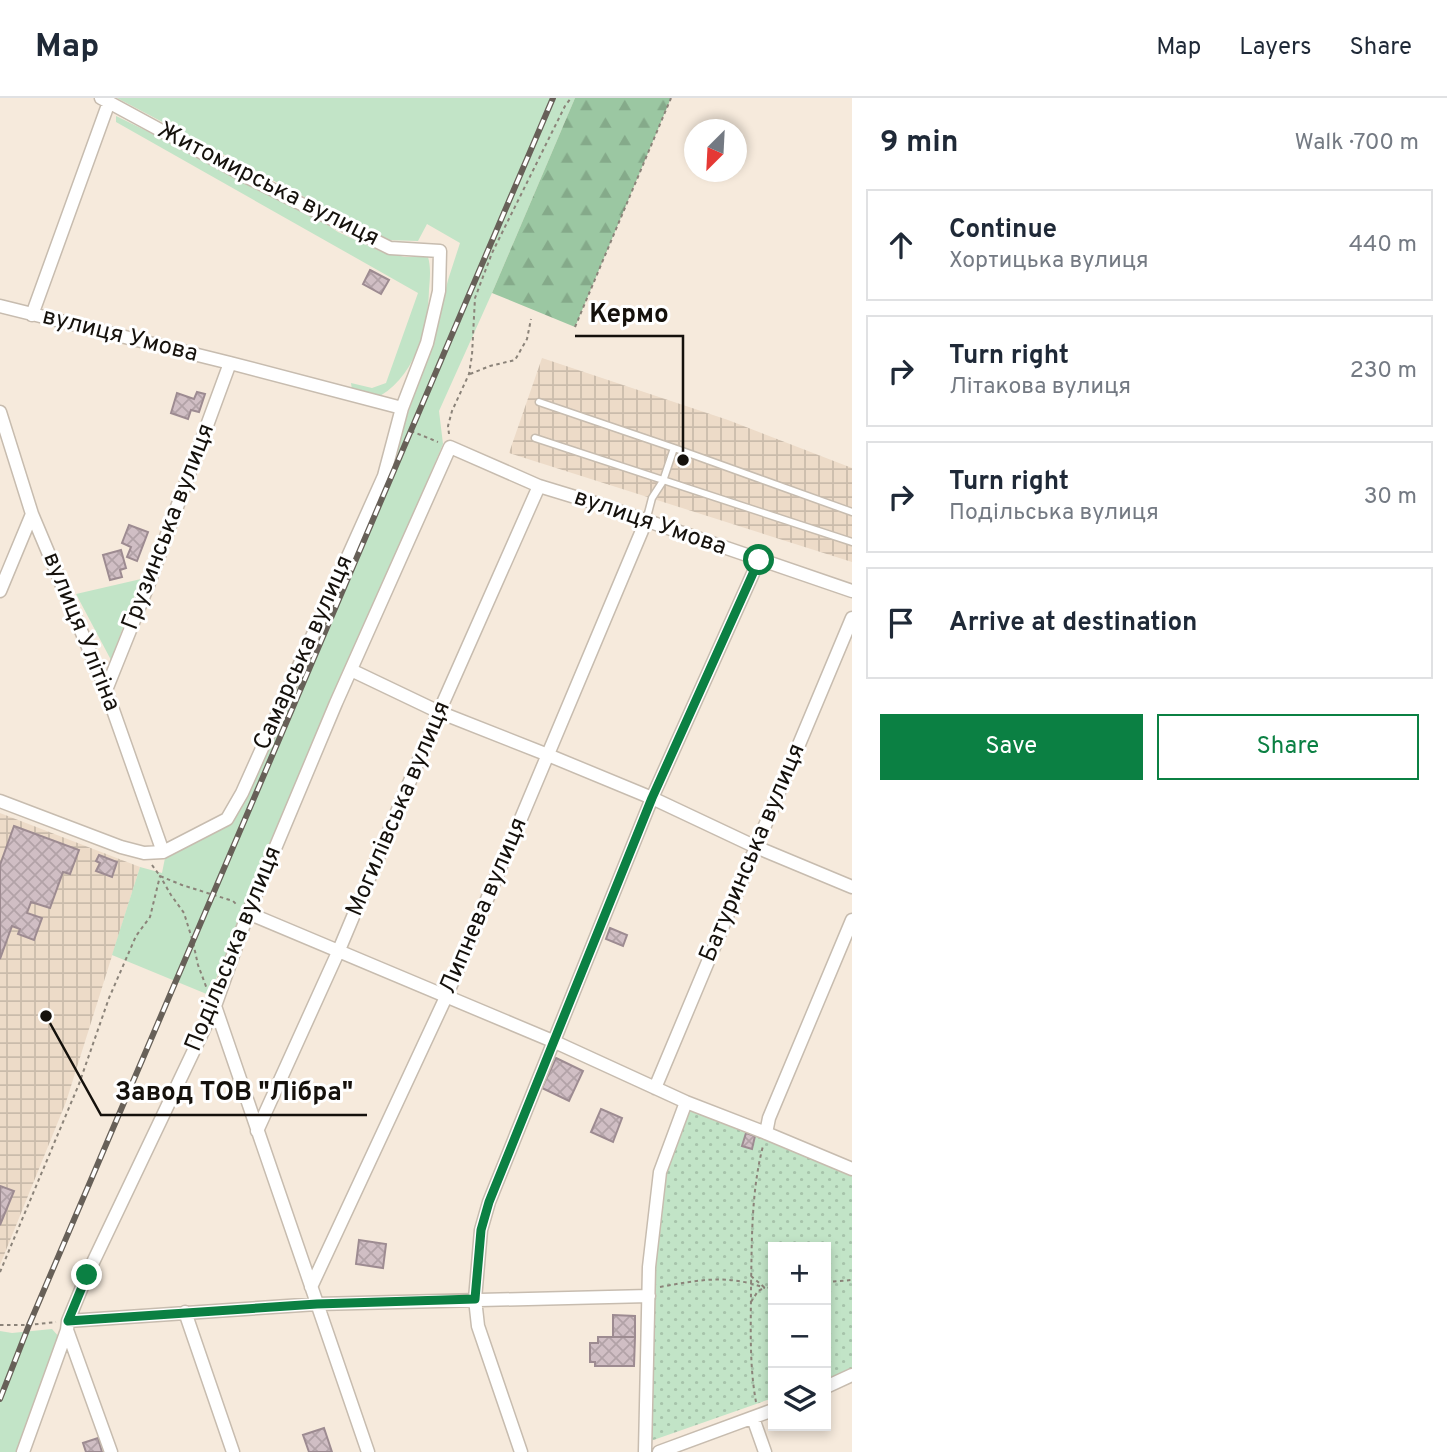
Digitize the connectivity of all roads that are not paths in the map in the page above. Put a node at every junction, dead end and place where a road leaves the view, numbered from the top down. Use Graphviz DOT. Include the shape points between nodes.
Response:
graph roads {
  1 [pos="105,100"];
  2 [pos="440,251"];
  3 [pos="0,306"];
  4 [pos="32,315"];
  5 [pos="230,363"];
  6 [pos="539,402"];
  7 [pos="402,408"];
  8 [pos="0,412"];
  9 [pos="535,438"];
  10 [pos="450,447"];
  11 [pos="674,448"];
  12 [pos="663,481"];
  13 [pos="539,485"];
  14 [pos="852,512"];
  15 [pos="32,514"];
  16 [pos="646,521"];
  17 [pos="852,542"];
  18 [pos="759,560"];
  19 [pos="0,591"];
  20 [pos="852,592"];
  21 [pos="852,618"];
  22 [pos="351,670"];
  23 [pos="106,690"];
  24 [pos="439,712"];
  25 [pos="548,755"];
  26 [pos="652,798"];
  27 [pos="0,801"];
  28 [pos="756,847"];
  29 [pos="163,852"];
  30 [pos="852,887"];
  31 [pos="248,913"];
  32 [pos="852,920"];
  33 [pos="339,950"];
  34 [pos="446,997"];
  35 [pos="215,1006"];
  36 [pos="555,1042"];
  37 [pos="655,1088"];
  38 [pos="686,1102"];
  39 [pos="257,1131"];
  40 [pos="766,1133"];
  41 [pos="852,1169"];
  42 [pos="311,1287"];
  43 [pos="649,1293"];
  44 [pos="475,1299"];
  45 [pos="317,1304"];
  46 [pos="185,1312"];
  47 [pos="67,1326"];
  48 [pos="852,1375"];
  49 [pos="831,1385"];
  50 [pos="768,1412"];
  51 [pos="755,1417"];
  52 [pos="23,1452"];
  53 [pos="111,1452"];
  54 [pos="233,1452"];
  55 [pos="368,1452"];
  56 [pos="521,1452"];
  57 [pos="645,1452"];
  58 [pos="659,1452"];
  59 [pos="765,1452"];
  1 -- 2 [label="street, Житомирська вулиця" via="390,248"];
  1 -- 4 [label="street"];
  2 -- 7 [label="street, Самарська вулиця" via="439,291 427,343"];
  3 -- 4 [label="street, вулиця Умова"];
  4 -- 5 [label="street, вулиця Умова"];
  5 -- 7 [label="street, вулиця Умова"];
  5 -- 23 [label="street, Грузинська вулиця"];
  6 -- 11 [label="lane"];
  7 -- 29 [label="street, Самарська вулиця" via="384,475 242,793 227,819"];
  8 -- 15 [label="street, вулиця Улітіна"];
  9 -- 12 [label="lane"];
  10 -- 13 [label="street, вулиця Умова"];
  10 -- 22 [label="street, Подільська вулиця"];
  11 -- 12 [label="lane"];
  11 -- 14 [label="lane"];
  12 -- 16 [label="lane"];
  12 -- 17 [label="lane"];
  13 -- 16 [label="street, вулиця Умова"];
  13 -- 24 [label="street, Могилівська вулиця"];
  15 -- 19 [label="street"];
  15 -- 23 [label="street, вулиця Улітіна"];
  16 -- 18 [label="street, вулиця Умова"];
  16 -- 25 [label="street, Липнева вулиця"];
  18 -- 20 [label="street, вулиця Умова"];
  18 -- 26 [label="street"];
  21 -- 28 [label="street, Батуринська вулиця"];
  22 -- 24 [label="street"];
  22 -- 31 [label="street, Подільська вулиця"];
  23 -- 29 [label="street, вулиця Улітіна"];
  24 -- 25 [label="street"];
  24 -- 33 [label="street, Могилівська вулиця"];
  25 -- 26 [label="street"];
  25 -- 34 [label="street, Липнева вулиця"];
  26 -- 28 [label="street"];
  26 -- 36 [label="street"];
  27 -- 29 [label="street, Самарська вулиця" via="121,847"];
  28 -- 30 [label="street"];
  28 -- 37 [label="street, Батуринська вулиця"];
  31 -- 33 [label="street"];
  31 -- 35 [label="street, Подільська вулиця"];
  32 -- 40 [label="street"];
  33 -- 34 [label="street"];
  33 -- 39 [label="street, Могилівська вулиця"];
  34 -- 36 [label="street"];
  34 -- 42 [label="street, Липнева вулиця"];
  35 -- 39 [label="street"];
  35 -- 47 [label="street, Подільська вулиця"];
  36 -- 37 [label="street"];
  36 -- 44 [label="street" via="489,1202 481,1230"];
  37 -- 38 [label="street"];
  38 -- 40 [label="street"];
  38 -- 43 [label="street" via="660,1172"];
  39 -- 42 [label="street"];
  40 -- 41 [label="street"];
  42 -- 45 [label="street"];
  43 -- 44 [label="street"];
  43 -- 57 [label="street"];
  44 -- 45 [label="street"];
  44 -- 56 [label="street" via="478,1326"];
  45 -- 46 [label="street"];
  45 -- 55 [label="street"];
  46 -- 47 [label="street"];
  46 -- 54 [label="street"];
  47 -- 52 [label="street, Подільська вулиця"];
  47 -- 53 [label="street"];
  48 -- 49 [label="street"];
  50 -- 51 [label="street"];
  51 -- 58 [label="street"];
  51 -- 59 [label="street"];
}
